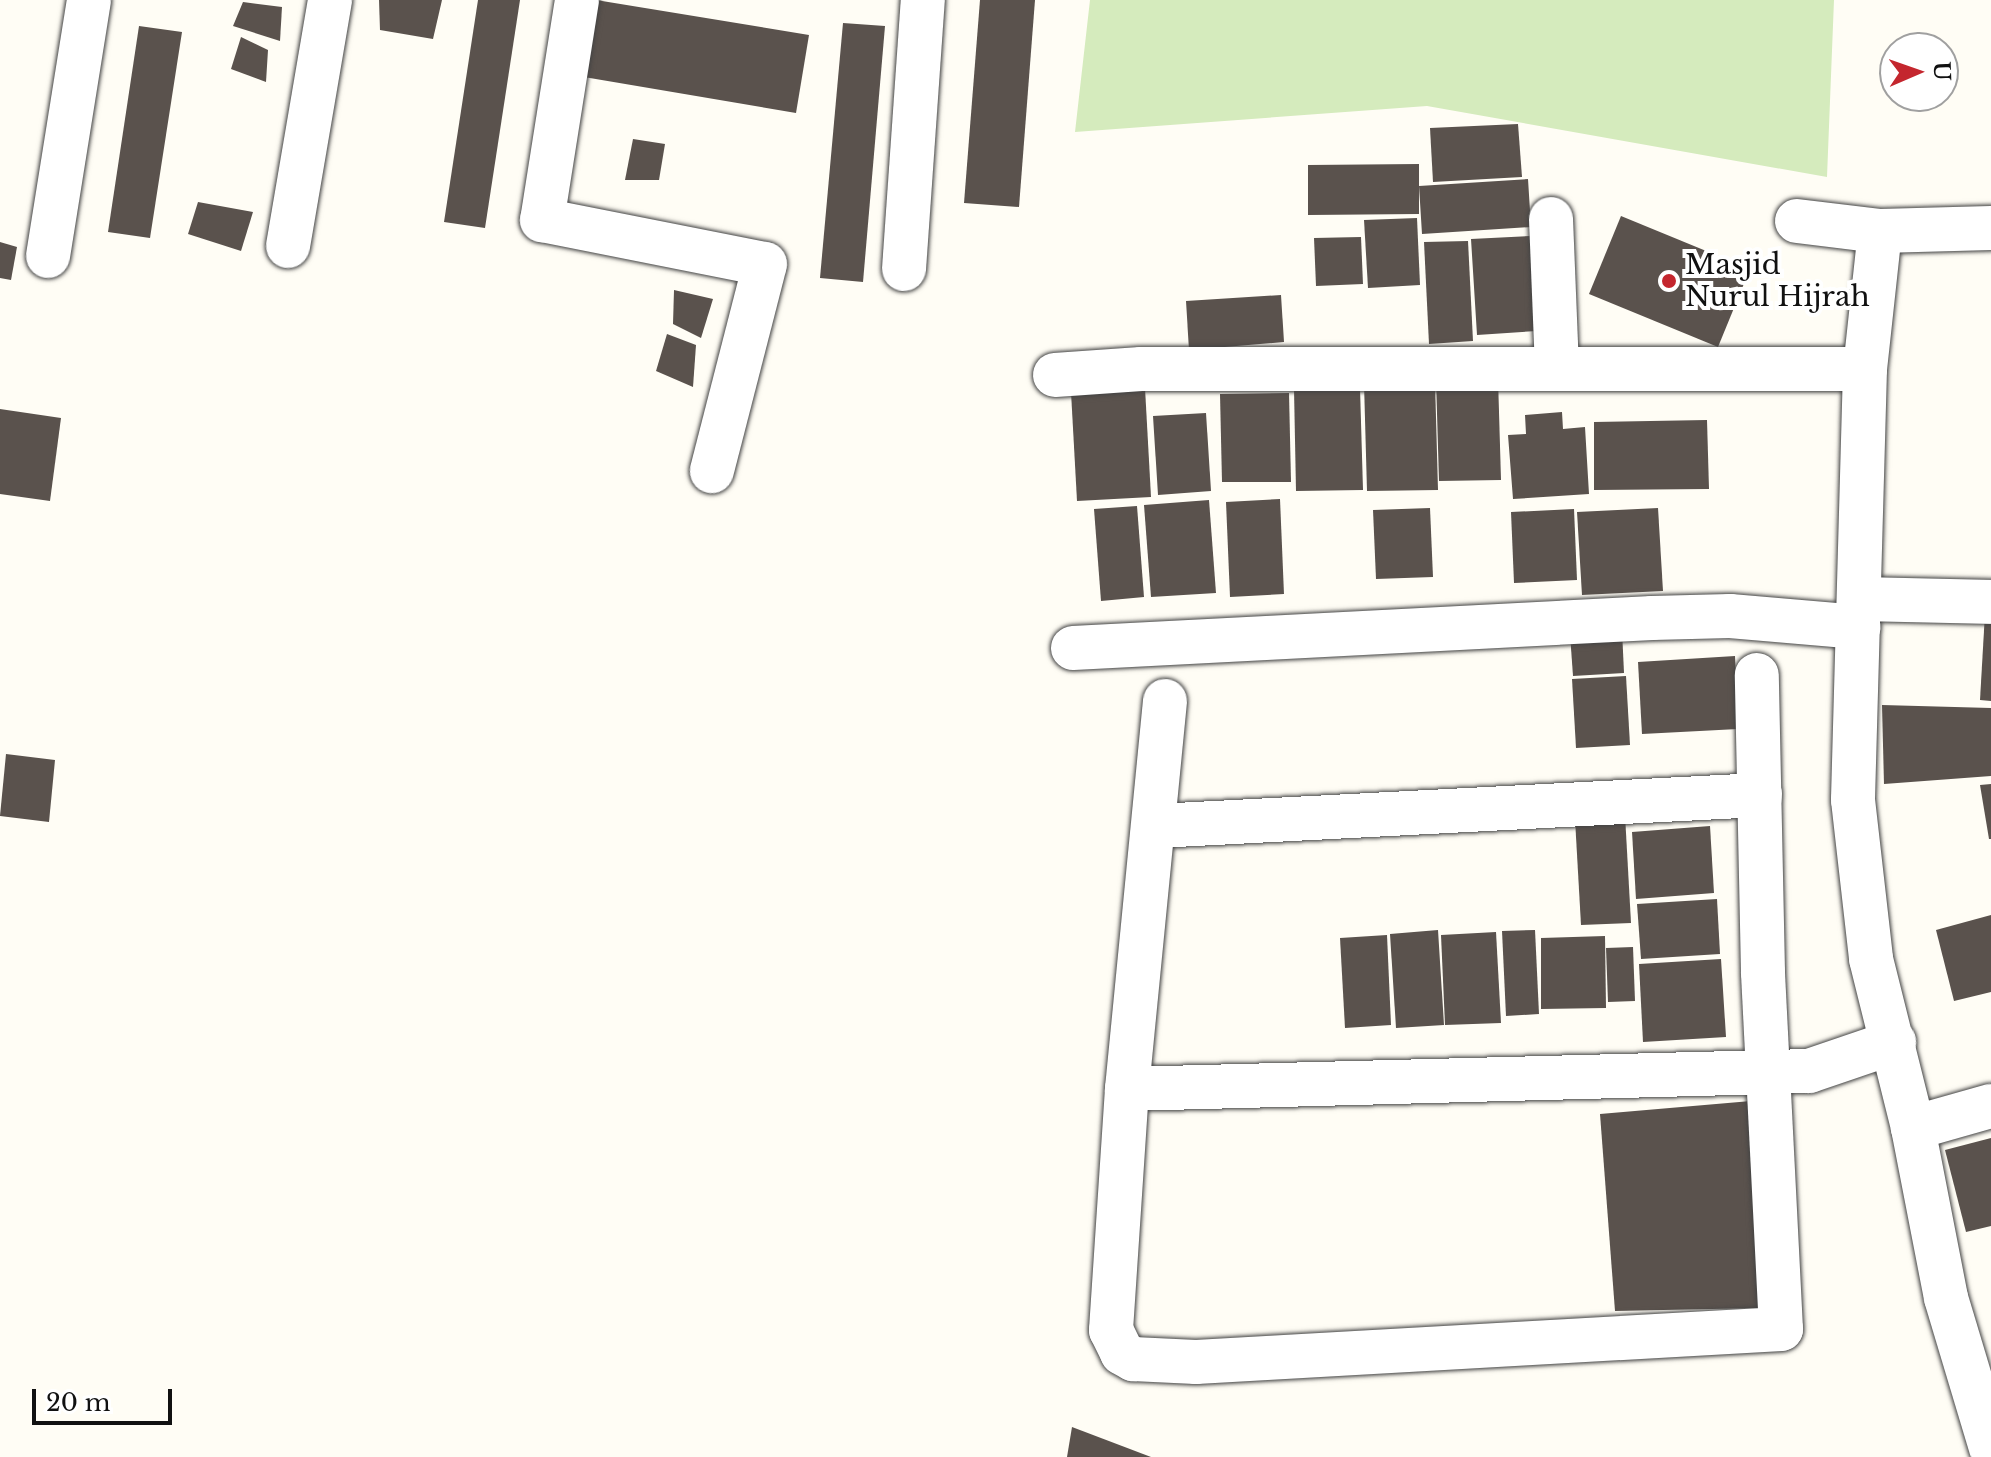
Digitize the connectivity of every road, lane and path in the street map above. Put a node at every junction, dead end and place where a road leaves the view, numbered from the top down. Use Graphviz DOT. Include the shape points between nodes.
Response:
graph roads {
  1 [pos="89,0"];
  2 [pos="330,0"];
  3 [pos="577,0"];
  4 [pos="923,0"];
  5 [pos="1551,219"];
  6 [pos="1797,221"];
  7 [pos="1991,228"];
  8 [pos="1865,229"];
  9 [pos="288,246"];
  10 [pos="48,256"];
  11 [pos="904,269"];
  12 [pos="1557,366"];
  13 [pos="1852,368"];
  14 [pos="1055,375"];
  15 [pos="712,471"];
  16 [pos="1991,602"];
  17 [pos="1854,617"];
  18 [pos="1073,648"];
  19 [pos="1757,675"];
  20 [pos="1165,701"];
  21 [pos="1760,795"];
  22 [pos="1156,826"];
  23 [pos="1879,1048"];
  24 [pos="1788,1072"];
  25 [pos="1127,1089"];
  26 [pos="1991,1106"];
  27 [pos="1913,1128"];
  28 [pos="1991,1448"];
  1 -- 10 [label="street"];
  2 -- 9 [label="street"];
  3 -- 15 [label="street" via="542,220 765,264"];
  4 -- 11 [label="street"];
  5 -- 12 [label="street"];
  6 -- 8 [label="street"];
  7 -- 8 [label="street"];
  8 -- 13 [label="street"];
  12 -- 13 [label="street"];
  12 -- 14 [label="street" via="1141,369"];
  13 -- 17 [label="street"];
  16 -- 17 [label="street"];
  17 -- 18 [label="street" via="1652,618"];
  17 -- 23 [label="street" via="1853,800"];
  19 -- 21 [label="street"];
  20 -- 22 [label="street"];
  21 -- 22 [label="street"];
  21 -- 24 [label="street"];
  22 -- 25 [label="street"];
  23 -- 24 [label="street"];
  23 -- 27 [label="street"];
  24 -- 25 [label="street"];
  24 -- 25 [label="street" via="1783,1322 1777,1331 1196,1362 1133,1359 1122,1353 1111,1330"];
  26 -- 27 [label="street"];
  27 -- 28 [label="street" via="1946,1298"];
}
